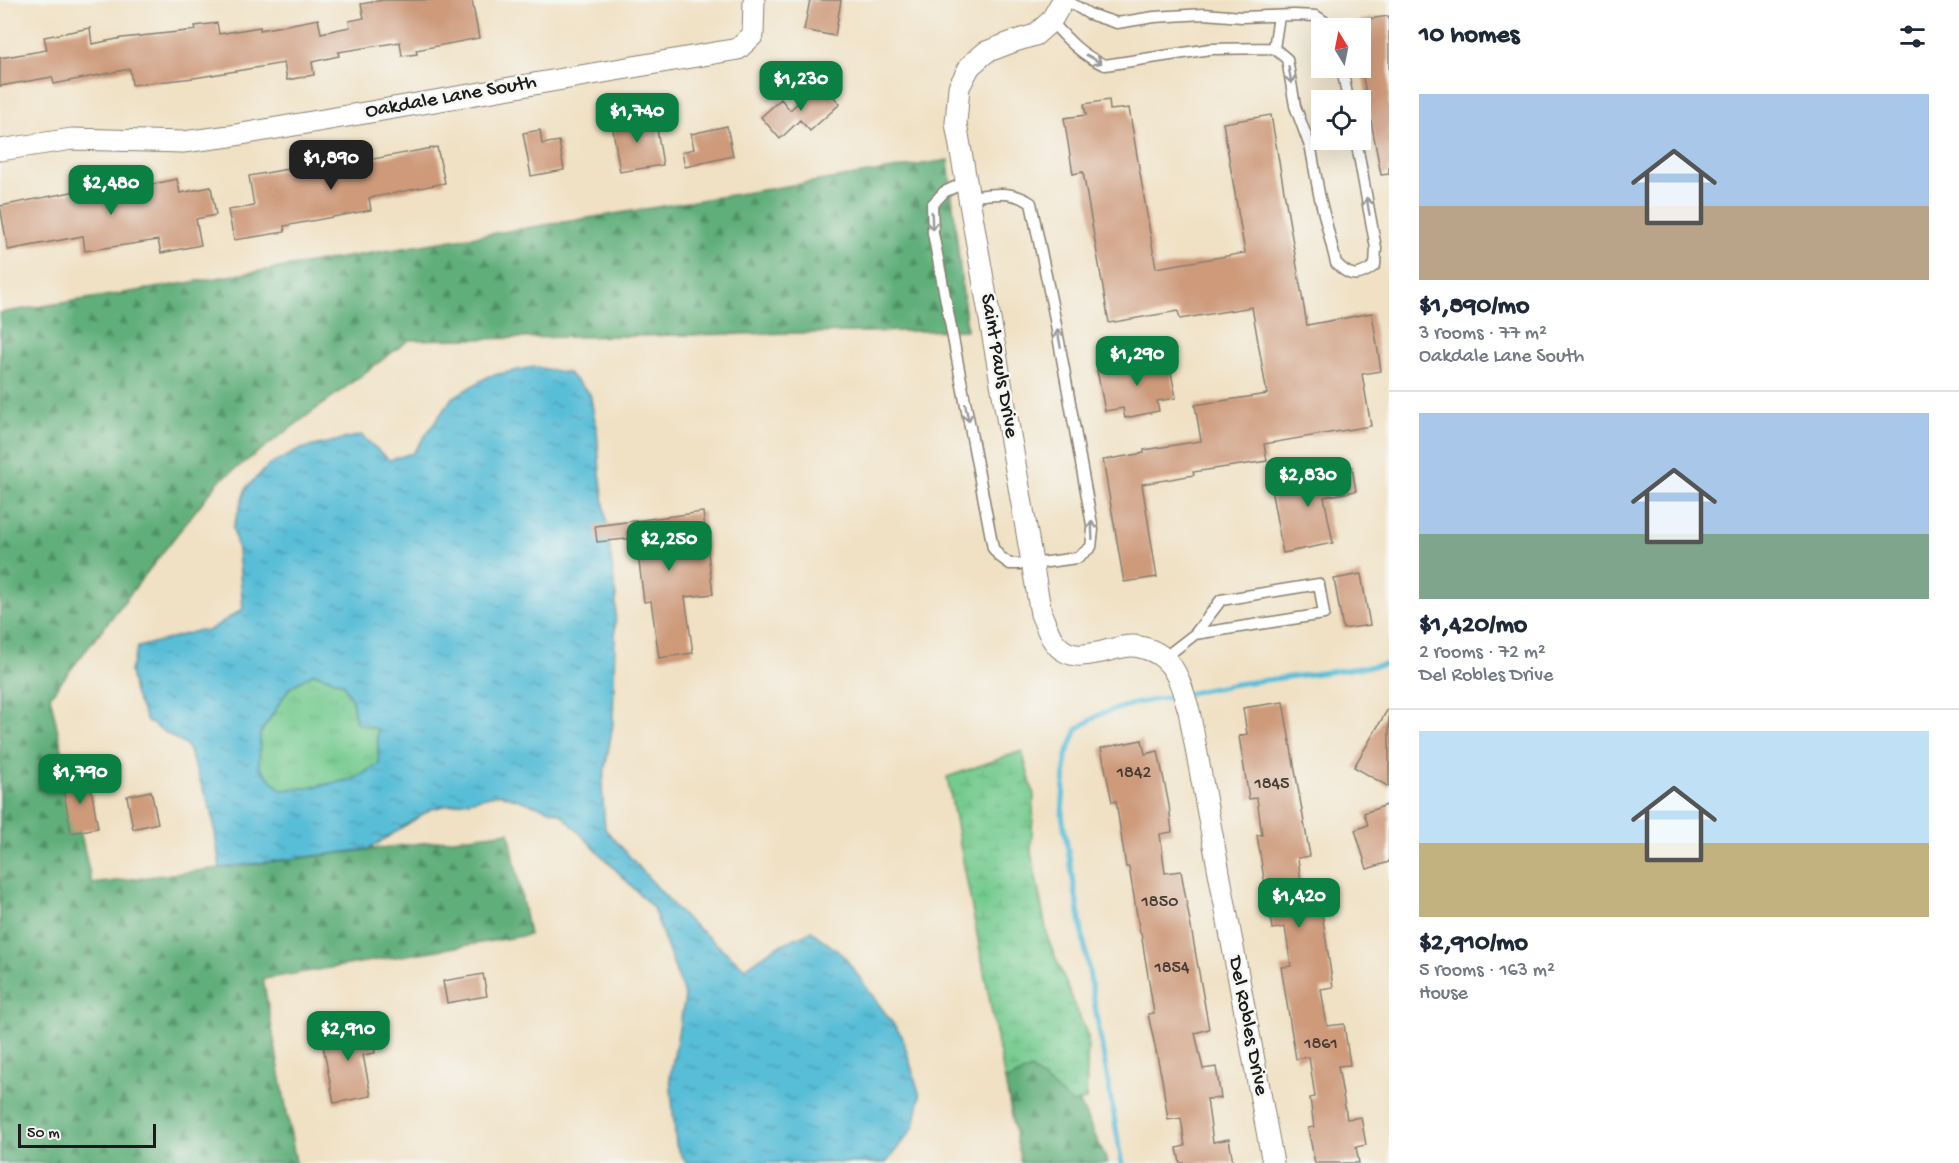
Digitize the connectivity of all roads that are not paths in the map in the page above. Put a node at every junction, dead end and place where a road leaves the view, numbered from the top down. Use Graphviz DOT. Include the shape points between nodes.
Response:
graph roads {
  1 [pos="754,0"];
  2 [pos="1064,0"];
  3 [pos="1279,16"];
  4 [pos="1319,18"];
  5 [pos="1051,21"];
  6 [pos="1274,48"];
  7 [pos="1311,149"];
  8 [pos="0,150"];
  9 [pos="1311,150"];
  10 [pos="1358,150"];
  11 [pos="968,190"];
  12 [pos="1033,564"];
  13 [pos="1195,634"];
  14 [pos="1164,658"];
  15 [pos="1273,1163"];
  1 -- 8 [label="street, Oakdale Lane South" via="753,35 738,49 230,136 183,142 72,139"];
  2 -- 3 [label="lane" via="1089,14 1118,23 1204,14"];
  2 -- 5 [label="street, Saint Pauls Drive"];
  3 -- 4 [label="lane"];
  3 -- 6 [label="lane"];
  5 -- 6 [label="lane, one-way" via="1072,45 1105,65 1210,49"];
  5 -- 11 [label="street, Saint Pauls Drive" via="1035,35 986,52 970,66 959,87 956,123"];
  6 -- 7 [label="lane, one-way" via="1287,59 1295,106"];
  9 -- 10 [label="lane, one-way" via="1335,263 1353,275 1364,274 1375,265 1376,248"];
  11 -- 12 [label="street, Saint Pauls Drive"];
  11 -- 12 [label="lane, one-way" via="944,192 932,205 933,233 993,548 1010,564"];
  12 -- 11 [label="lane, one-way" via="1077,558 1091,547 1093,530 1031,203 1022,197"];
  12 -- 14 [label="street, Saint Pauls Drive" via="1041,614 1051,638 1065,652 1081,656 1132,646"];
  13 -- 13 [label="lane" via="1221,600 1318,584 1324,614"];
  13 -- 14 [label="lane"];
  14 -- 15 [label="street, Del Robles Drive" via="1179,677 1189,711"];
}
